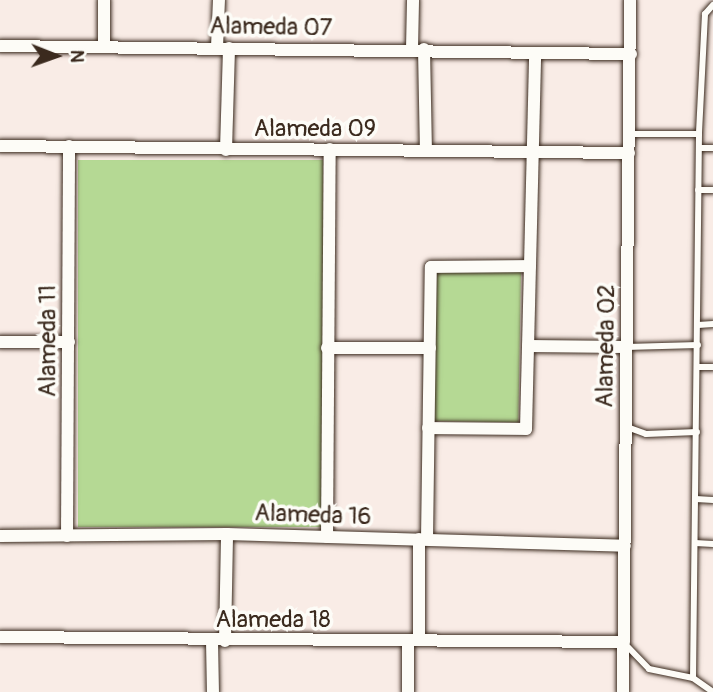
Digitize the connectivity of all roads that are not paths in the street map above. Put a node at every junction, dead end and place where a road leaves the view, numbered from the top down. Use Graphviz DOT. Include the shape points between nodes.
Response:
graph roads {
  1 [pos="104,0"];
  2 [pos="219,0"];
  3 [pos="413,0"];
  4 [pos="630,0"];
  5 [pos="713,5"];
  6 [pos="0,46"];
  7 [pos="104,46"];
  8 [pos="223,48"];
  9 [pos="418,49"];
  10 [pos="538,53"];
  11 [pos="631,54"];
  12 [pos="630,134"];
  13 [pos="699,134"];
  14 [pos="0,146"];
  15 [pos="69,146"];
  16 [pos="699,148"];
  17 [pos="713,148"];
  18 [pos="330,149"];
  19 [pos="226,150"];
  20 [pos="426,151"];
  21 [pos="532,153"];
  22 [pos="629,153"];
  23 [pos="698,190"];
  24 [pos="713,190"];
  25 [pos="530,266"];
  26 [pos="713,324"];
  27 [pos="698,325"];
  28 [pos="0,342"];
  29 [pos="69,342"];
  30 [pos="528,345"];
  31 [pos="698,345"];
  32 [pos="626,347"];
  33 [pos="327,348"];
  34 [pos="430,348"];
  35 [pos="698,367"];
  36 [pos="713,367"];
  37 [pos="626,426"];
  38 [pos="428,428"];
  39 [pos="697,432"];
  40 [pos="696,499"];
  41 [pos="713,500"];
  42 [pos="227,534"];
  43 [pos="0,536"];
  44 [pos="67,536"];
  45 [pos="327,537"];
  46 [pos="423,539"];
  47 [pos="695,543"];
  48 [pos="713,544"];
  49 [pos="625,546"];
  50 [pos="0,636"];
  51 [pos="414,640"];
  52 [pos="218,641"];
  53 [pos="624,642"];
  54 [pos="693,678"];
  55 [pos="213,692"];
  56 [pos="408,692"];
  57 [pos="623,692"];
  58 [pos="713,692"];
  1 -- 7 [label="street"];
  2 -- 8 [label="street"];
  3 -- 9 [label="street"];
  4 -- 11 [label="street, Alameda 02"];
  5 -- 13 [label="lane" via="705,14"];
  6 -- 7 [label="street, Alameda 07"];
  7 -- 8 [label="street, Alameda 07"];
  8 -- 9 [label="street, Alameda 07"];
  8 -- 19 [label="street"];
  9 -- 10 [label="street, Alameda 07"];
  9 -- 20 [label="street"];
  10 -- 11 [label="street, Alameda 07"];
  10 -- 21 [label="street"];
  11 -- 12 [label="street, Alameda 02"];
  12 -- 13 [label="lane"];
  12 -- 22 [label="street, Alameda 02"];
  13 -- 16 [label="lane"];
  14 -- 15 [label="street, Alameda 09"];
  15 -- 19 [label="street, Alameda 09"];
  15 -- 29 [label="street, Alameda 11"];
  16 -- 17 [label="lane"];
  16 -- 23 [label="lane"];
  18 -- 19 [label="street, Alameda 09"];
  18 -- 20 [label="street, Alameda 09"];
  18 -- 33 [label="street"];
  20 -- 21 [label="street, Alameda 09"];
  21 -- 22 [label="street, Alameda 09"];
  21 -- 25 [label="street"];
  22 -- 32 [label="street, Alameda 02"];
  23 -- 24 [label="lane"];
  23 -- 27 [label="lane"];
  25 -- 30 [label="street"];
  25 -- 34 [label="street" via="431,267"];
  26 -- 27 [label="lane"];
  27 -- 31 [label="lane"];
  28 -- 29 [label="street"];
  29 -- 44 [label="street, Alameda 11"];
  30 -- 32 [label="street"];
  30 -- 38 [label="street" via="526,429"];
  31 -- 32 [label="lane"];
  31 -- 35 [label="lane"];
  32 -- 37 [label="street, Alameda 02"];
  33 -- 34 [label="street"];
  33 -- 45 [label="street"];
  34 -- 38 [label="street"];
  35 -- 36 [label="lane"];
  35 -- 39 [label="lane"];
  37 -- 39 [label="lane" via="646,434"];
  37 -- 49 [label="street, Alameda 02"];
  38 -- 46 [label="street"];
  39 -- 40 [label="lane"];
  40 -- 41 [label="lane"];
  40 -- 47 [label="lane"];
  42 -- 44 [label="street, Alameda 16"];
  42 -- 45 [label="street, Alameda 16"];
  42 -- 52 [label="street"];
  43 -- 44 [label="street, Alameda 16"];
  45 -- 46 [label="street, Alameda 16"];
  46 -- 49 [label="street, Alameda 16"];
  46 -- 51 [label="street"];
  47 -- 48 [label="lane"];
  47 -- 54 [label="lane"];
  49 -- 53 [label="street, Alameda 02"];
  50 -- 52 [label="street, Alameda 18"];
  51 -- 52 [label="street, Alameda 18"];
  51 -- 53 [label="street, Alameda 18"];
  51 -- 56 [label="street"];
  52 -- 55 [label="street"];
  53 -- 54 [label="lane" via="649,669"];
  53 -- 57 [label="street, Alameda 02"];
  54 -- 58 [label="lane"];
}
